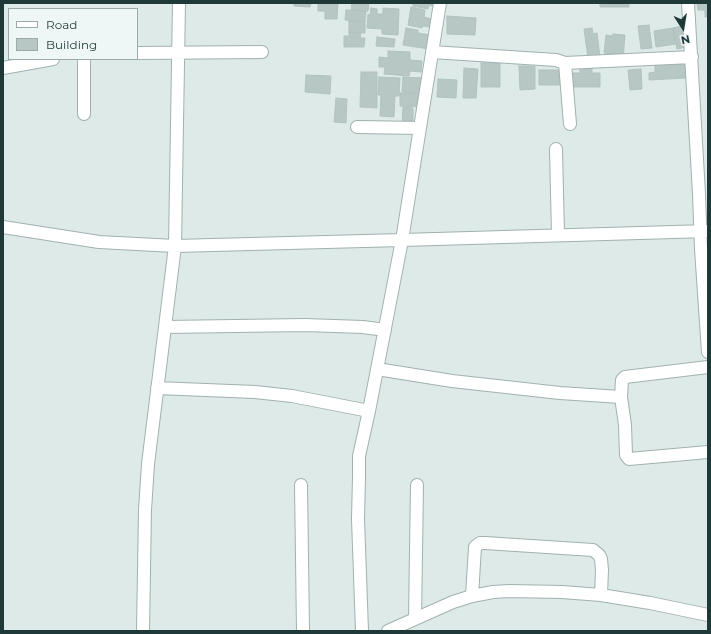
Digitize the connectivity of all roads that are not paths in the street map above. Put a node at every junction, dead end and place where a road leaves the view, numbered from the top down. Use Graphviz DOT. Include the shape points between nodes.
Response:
graph roads {
  1 [pos="179,3"];
  2 [pos="440,3"];
  3 [pos="688,3"];
  4 [pos="262,52"];
  5 [pos="432,52"];
  6 [pos="138,53"];
  7 [pos="178,53"];
  8 [pos="692,57"];
  9 [pos="47,60"];
  10 [pos="84,60"];
  11 [pos="565,63"];
  12 [pos="3,68"];
  13 [pos="84,114"];
  14 [pos="570,124"];
  15 [pos="357,127"];
  16 [pos="420,128"];
  17 [pos="556,149"];
  18 [pos="3,227"];
  19 [pos="704,231"];
  20 [pos="558,235"];
  21 [pos="402,240"];
  22 [pos="175,246"];
  23 [pos="706,310"];
  24 [pos="165,327"];
  25 [pos="385,330"];
  26 [pos="708,352"];
  27 [pos="708,366"];
  28 [pos="378,369"];
  29 [pos="157,388"];
  30 [pos="621,397"];
  31 [pos="369,411"];
  32 [pos="708,452"];
  33 [pos="301,485"];
  34 [pos="417,485"];
  35 [pos="601,595"];
  36 [pos="472,596"];
  37 [pos="708,615"];
  38 [pos="415,619"];
  39 [pos="393,630"];
  40 [pos="143,631"];
  41 [pos="303,631"];
  42 [pos="362,631"];
  1 -- 7 [label="street"];
  2 -- 5 [label="street"];
  3 -- 8 [label="street"];
  4 -- 7 [label="street"];
  5 -- 11 [label="street" via="556,60"];
  5 -- 16 [label="street"];
  6 -- 7 [label="street"];
  7 -- 22 [label="street"];
  8 -- 11 [label="street"];
  8 -- 19 [label="street" via="699,194"];
  9 -- 12 [label="street"];
  10 -- 13 [label="street"];
  11 -- 14 [label="street"];
  15 -- 16 [label="street"];
  16 -- 21 [label="street"];
  17 -- 20 [label="street"];
  18 -- 22 [label="street" via="99,242"];
  19 -- 20 [label="street"];
  19 -- 23 [label="street"];
  20 -- 21 [label="street"];
  21 -- 22 [label="street"];
  21 -- 25 [label="street"];
  22 -- 24 [label="street"];
  23 -- 26 [label="street"];
  24 -- 25 [label="street" via="305,325"];
  24 -- 29 [label="street"];
  25 -- 28 [label="street"];
  27 -- 30 [label="street" via="625,377 622,380"];
  28 -- 30 [label="street" via="452,381"];
  28 -- 31 [label="street"];
  29 -- 31 [label="street" via="292,396"];
  29 -- 40 [label="street" via="145,510"];
  30 -- 32 [label="street" via="628,458"];
  31 -- 42 [label="street" via="359,463"];
  33 -- 41 [label="street"];
  34 -- 38 [label="street"];
  35 -- 36 [label="street" via="509,591"];
  35 -- 36 [label="street" via="601,559 593,550 480,543 474,547"];
  35 -- 37 [label="street"];
  36 -- 38 [label="street"];
  38 -- 39 [label="street"];
}
